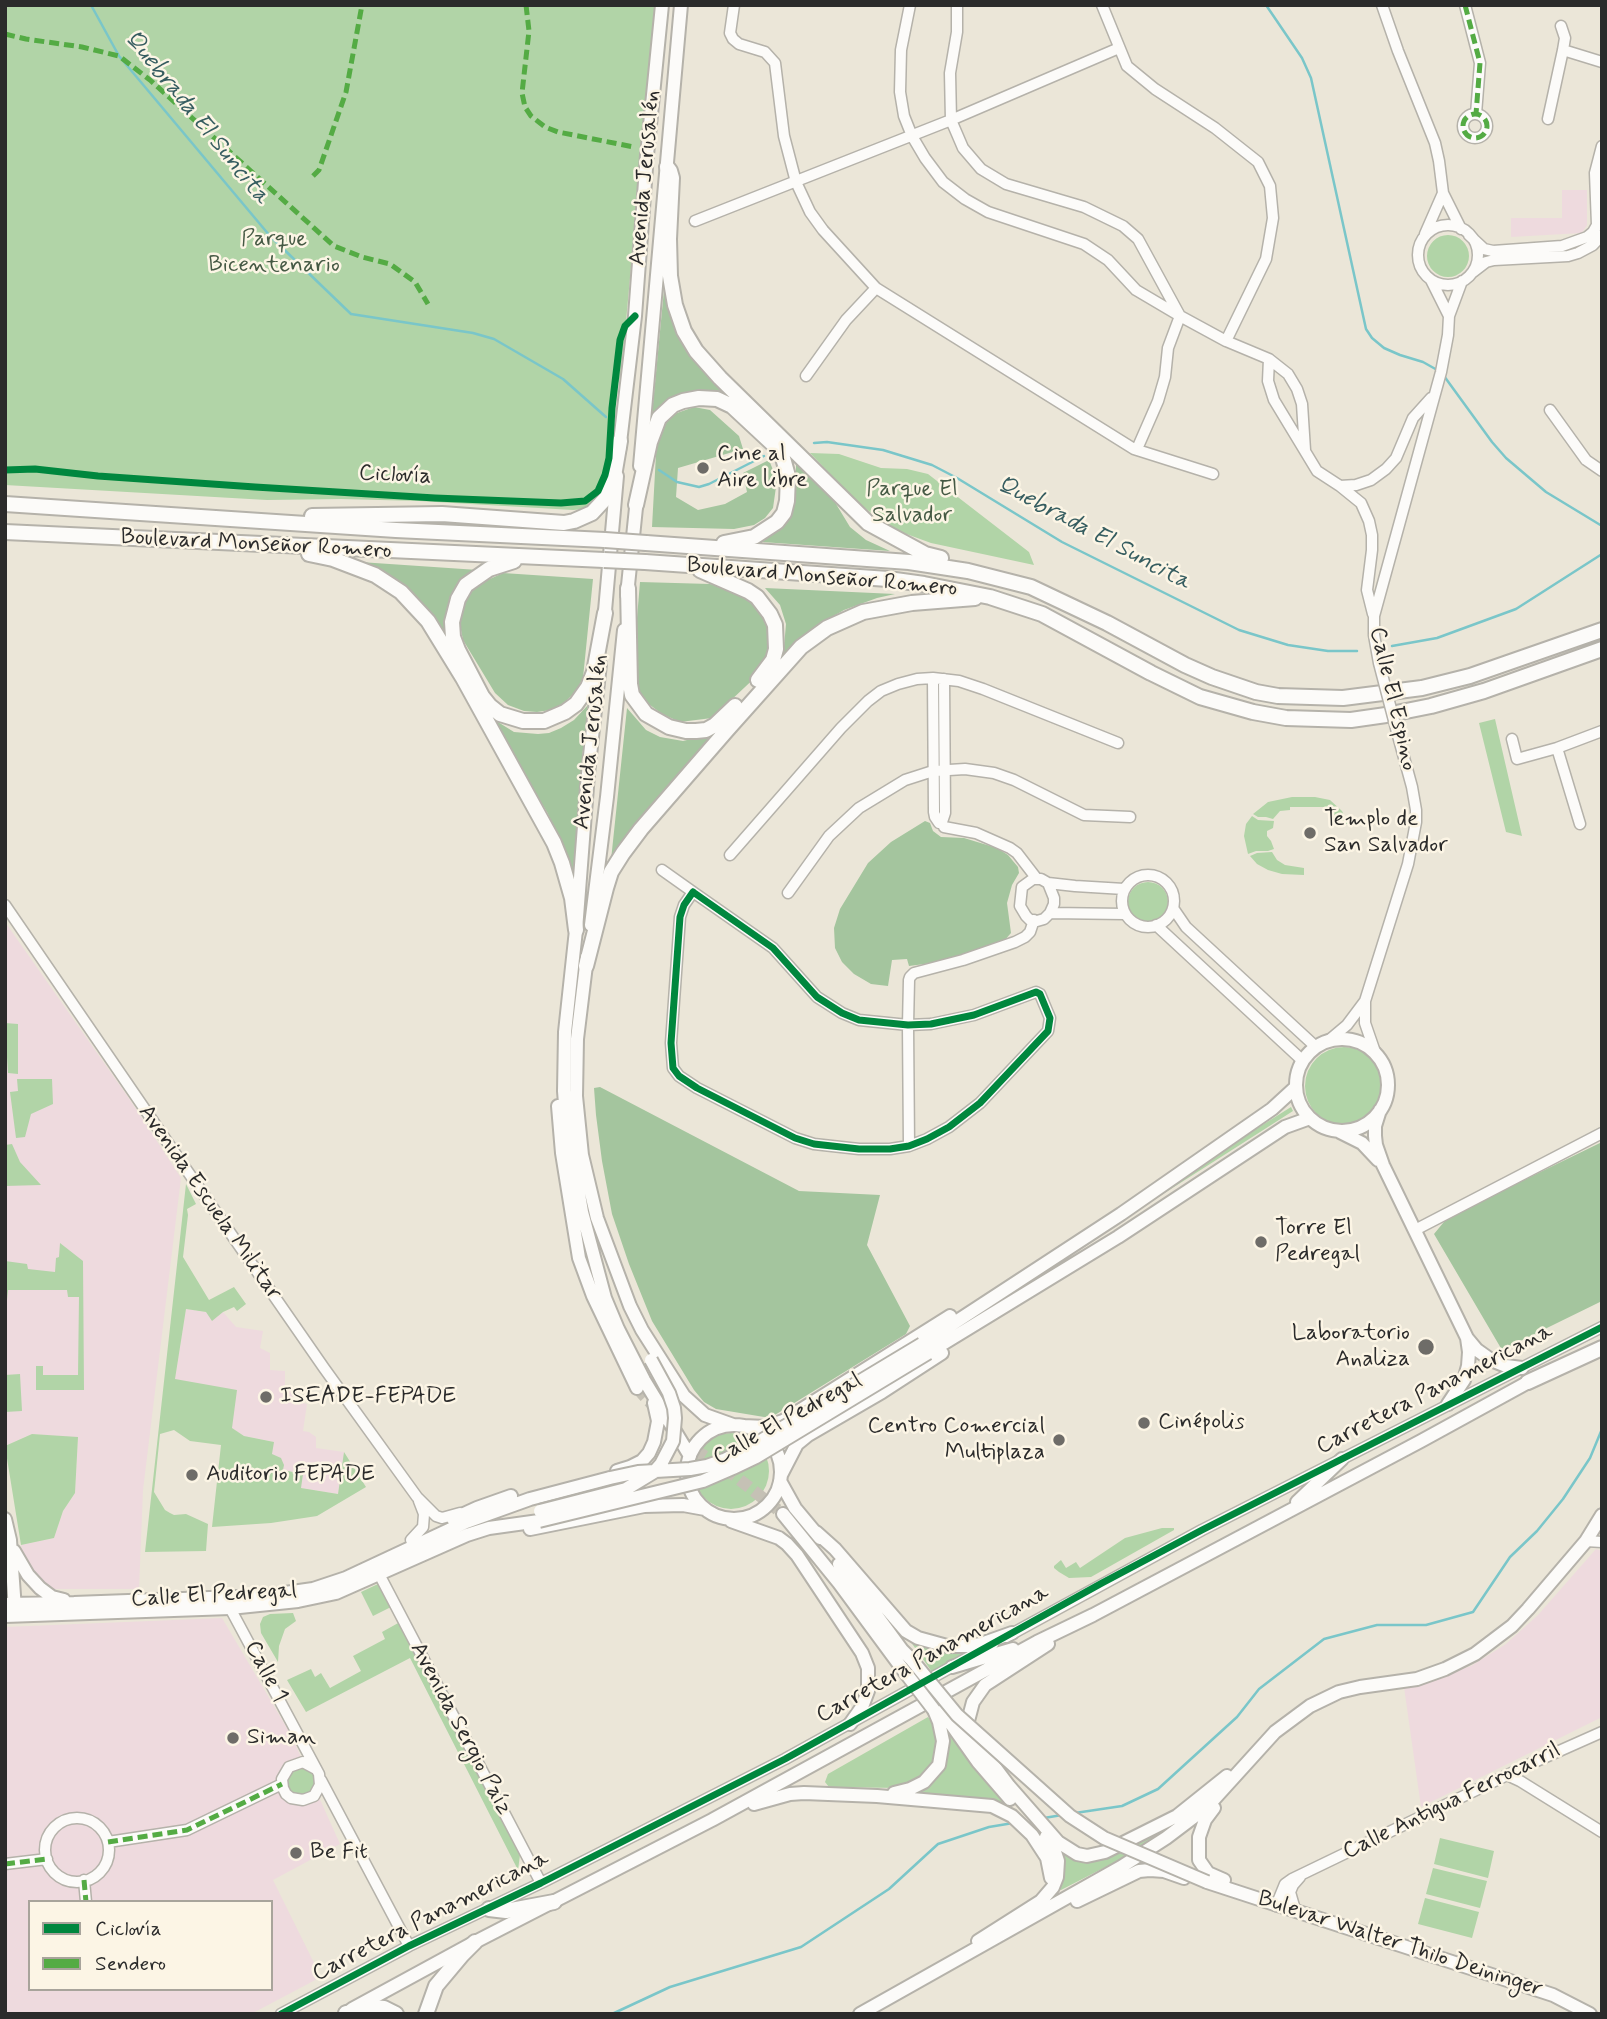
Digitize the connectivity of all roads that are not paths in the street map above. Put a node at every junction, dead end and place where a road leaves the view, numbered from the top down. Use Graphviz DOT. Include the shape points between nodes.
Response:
graph roads {
  1 [pos="662,5"];
  2 [pos="681,5"];
  3 [pos="734,5"];
  4 [pos="910,5"];
  5 [pos="957,5"];
  6 [pos="1102,5"];
  7 [pos="1382,5"];
  8 [pos="1465,5"];
  9 [pos="1561,26"];
  10 [pos="1119,48"];
  11 [pos="1563,50"];
  12 [pos="1602,62"];
  13 [pos="1476,114"];
  14 [pos="1548,118"];
  15 [pos="951,120"];
  16 [pos="912,136"];
  17 [pos="1601,148"];
  18 [pos="1602,162"];
  19 [pos="667,167"];
  20 [pos="1602,174"];
  21 [pos="796,182"];
  22 [pos="1602,192"];
  23 [pos="1443,193"];
  24 [pos="695,221"];
  25 [pos="1465,232"];
  26 [pos="1602,235"];
  27 [pos="1423,239"];
  28 [pos="1594,244"];
  29 [pos="1465,279"];
  30 [pos="1432,280"];
  31 [pos="876,288"];
  32 [pos="1180,316"];
  33 [pos="1449,316"];
  34 [pos="1226,341"];
  35 [pos="1269,359"];
  36 [pos="806,376"];
  37 [pos="1433,395"];
  38 [pos="1550,410"];
  39 [pos="620,441"];
  40 [pos="1137,449"];
  41 [pos="1306,450"];
  42 [pos="1602,471"];
  43 [pos="1213,474"];
  44 [pos="1340,486"];
  45 [pos="5,504"];
  46 [pos="636,505"];
  47 [pos="245,519"];
  48 [pos="5,532"];
  49 [pos="242,544"];
  50 [pos="686,547"];
  51 [pos="528,558"];
  52 [pos="685,565"];
  53 [pos="1031,587"];
  54 [pos="628,588"];
  55 [pos="990,597"];
  56 [pos="605,613"];
  57 [pos="1374,616"];
  58 [pos="1602,630"];
  59 [pos="1602,649"];
  60 [pos="939,678"];
  61 [pos="1602,731"];
  62 [pos="1512,740"];
  63 [pos="1118,743"];
  64 [pos="1557,748"];
  65 [pos="945,770"];
  66 [pos="933,771"];
  67 [pos="1130,817"];
  68 [pos="942,824"];
  69 [pos="1580,824"];
  70 [pos="730,855"];
  71 [pos="662,870"];
  72 [pos="1037,879"];
  73 [pos="1048,883"];
  74 [pos="1124,889"];
  75 [pos="693,892"];
  76 [pos="788,893"];
  77 [pos="5,905"];
  78 [pos="1173,908"];
  79 [pos="1050,913"];
  80 [pos="1125,914"];
  81 [pos="1034,920"];
  82 [pos="1156,925"];
  83 [pos="576,930"];
  84 [pos="586,966"];
  85 [pos="1365,1001"];
  86 [pos="908,1025"];
  87 [pos="1322,1044"];
  88 [pos="1375,1052"];
  89 [pos="1303,1060"];
  90 [pos="1296,1087"];
  91 [pos="1380,1110"];
  92 [pos="1310,1118"];
  93 [pos="1334,1130"];
  94 [pos="1602,1133"];
  95 [pos="909,1146"];
  96 [pos="1383,1165"];
  97 [pos="1122,1214"];
  98 [pos="597,1218"];
  99 [pos="1415,1230"];
  100 [pos="1016,1299"];
  101 [pos="1602,1327"];
  102 [pos="1467,1338"];
  103 [pos="1602,1341"];
  104 [pos="925,1348"];
  105 [pos="1602,1348"];
  106 [pos="1522,1368"];
  107 [pos="1528,1382"];
  108 [pos="641,1384"];
  109 [pos="1448,1404"];
  110 [pos="738,1426"];
  111 [pos="1342,1459"];
  112 [pos="688,1462"];
  113 [pos="608,1473"];
  114 [pos="781,1478"];
  115 [pos="418,1497"];
  116 [pos="477,1508"];
  117 [pos="705,1509"];
  118 [pos="1293,1509"];
  119 [pos="783,1514"];
  120 [pos="539,1516"];
  121 [pos="5,1518"];
  122 [pos="721,1518"];
  123 [pos="1601,1518"];
  124 [pos="816,1532"];
  125 [pos="467,1535"];
  126 [pos="10,1540"];
  127 [pos="411,1540"];
  128 [pos="1586,1541"];
  129 [pos="1602,1542"];
  130 [pos="5,1561"];
  131 [pos="355,1574"];
  132 [pos="379,1574"];
  133 [pos="74,1603"];
  134 [pos="230,1608"];
  135 [pos="10,1610"];
  136 [pos="1093,1615"];
  137 [pos="1012,1633"];
  138 [pos="1037,1642"];
  139 [pos="905,1660"];
  140 [pos="952,1667"];
  141 [pos="936,1709"];
  142 [pos="850,1724"];
  143 [pos="1275,1732"];
  144 [pos="1602,1732"];
  145 [pos="299,1737"];
  146 [pos="1258,1752"];
  147 [pos="293,1764"];
  148 [pos="1530,1764"];
  149 [pos="316,1769"];
  150 [pos="1507,1775"];
  151 [pos="320,1779"];
  152 [pos="282,1784"];
  153 [pos="1535,1792"];
  154 [pos="877,1796"];
  155 [pos="309,1799"];
  156 [pos="335,1810"];
  157 [pos="1015,1811"];
  158 [pos="712,1820"];
  159 [pos="1037,1829"];
  160 [pos="1602,1832"];
  161 [pos="108,1842"];
  162 [pos="47,1859"];
  163 [pos="5,1864"];
  164 [pos="1303,1875"];
  165 [pos="84,1880"];
  166 [pos="541,1883"];
  167 [pos="86,1900"];
  168 [pos="554,1902"];
  169 [pos="1277,1903"];
  170 [pos="1256,1905"];
  171 [pos="1294,1906"];
  172 [pos="489,1909"];
  173 [pos="1305,1914"];
  174 [pos="1328,1921"];
  175 [pos="475,1942"];
  176 [pos="988,1943"];
  177 [pos="409,1946"];
  178 [pos="448,1974"];
  179 [pos="904,1989"];
  180 [pos="345,2013"];
  181 [pos="281,2014"];
  182 [pos="396,2014"];
  183 [pos="426,2014"];
  184 [pos="433,2014"];
  185 [pos="860,2014"];
  186 [pos="1590,2014"];
  1 -- 39 [label="main road, Avenida Jerusalén"];
  2 -- 19 [label="main road, Avenida Jerusalén"];
  3 -- 21 [label="street" via="733,39 765,52 775,63 784,136"];
  4 -- 16 [label="street" via="901,50 900,92"];
  5 -- 15 [label="street"];
  6 -- 10 [label="street"];
  7 -- 23 [label="street" via="1435,143"];
  8 -- 13 [label="street" via="1480,63"];
  9 -- 11 [label="street"];
  10 -- 15 [label="street"];
  10 -- 34 [label="street" via="1127,66 1258,162 1270,186 1273,218 1266,259"];
  11 -- 12 [label="street"];
  11 -- 14 [label="street"];
  15 -- 16 [label="street"];
  15 -- 32 [label="street" via="963,148 997,179 1084,207 1123,226 1138,239"];
  16 -- 21 [label="street"];
  16 -- 32 [label="street" via="943,182 965,199 988,212 1084,244 1108,260 1136,290"];
  17 -- 18 [label="street"];
  17 -- 28 [label="street" via="1595,173"];
  19 -- 46 [label="main road, Avenida Jerusalén"];
  19 -- 53 [label="highway" via="672,178 668,260 675,305 696,351 868,523 925,554 1010,573"];
  20 -- 22 [label="street"];
  21 -- 24 [label="street"];
  21 -- 31 [label="street" via="823,230"];
  23 -- 25 [label="street"];
  23 -- 27 [label="street"];
  25 -- 27 [label="street" via="1440,227"];
  25 -- 28 [label="street" via="1493,251"];
  25 -- 29 [label="street" via="1475,244 1477,258"];
  26 -- 28 [label="street"];
  27 -- 30 [label="street" via="1418,261"];
  28 -- 29 [label="street" via="1567,256 1493,260"];
  29 -- 30 [label="street" via="1446,285"];
  29 -- 33 [label="street, Calle El Espino"];
  30 -- 33 [label="street"];
  31 -- 36 [label="street" via="846,320"];
  31 -- 40 [label="street"];
  32 -- 34 [label="street"];
  32 -- 40 [label="street" via="1168,348 1158,401"];
  33 -- 37 [label="street, Calle El Espino" via="1445,354"];
  34 -- 35 [label="street"];
  35 -- 41 [label="street" via="1268,381 1274,400"];
  35 -- 41 [label="street" via="1288,374 1297,389"];
  37 -- 44 [label="street" via="1413,418 1396,458 1386,469 1371,480"];
  37 -- 57 [label="street, Calle El Espino"];
  38 -- 42 [label="street" via="1586,460"];
  39 -- 47 [label="highway" via="605,499 583,518 564,523 442,514"];
  39 -- 56 [label="main road, Avenida Jerusalén"];
  40 -- 43 [label="street"];
  41 -- 44 [label="street" via="1317,471"];
  44 -- 57 [label="street" via="1361,503 1369,521 1372,550 1367,590"];
  45 -- 47 [label="highway, Boulevard Monseñor Romero"];
  46 -- 50 [label="highway" via="653,430 664,412 699,398 732,406 783,458 788,501 777,522 754,537"];
  46 -- 54 [label="main road, Avenida Jerusalén"];
  47 -- 50 [label="highway, Boulevard Monseñor Romero, bridge"];
  48 -- 49 [label="highway, Boulevard Monseñor Romero"];
  49 -- 51 [label="highway, Boulevard Monseñor Romero"];
  49 -- 83 [label="highway" via="358,567 386,581 419,610 463,678 554,843 572,898"];
  50 -- 53 [label="highway, Boulevard Monseñor Romero" via="909,562"];
  51 -- 52 [label="highway, Boulevard Monseñor Romero, bridge"];
  51 -- 56 [label="highway" via="472,579 461,591 453,614 458,650 482,696 500,714 544,721 576,704 594,672"];
  52 -- 54 [label="highway" via="757,597 770,614 777,638 767,670 724,718 706,730 686,732 669,727 646,713 632,695"];
  52 -- 55 [label="highway, Boulevard Monseñor Romero" via="888,579"];
  53 -- 58 [label="highway, Boulevard Monseñor Romero" via="1212,677 1256,692 1298,698 1366,696 1433,685"];
  54 -- 84 [label="main road, Avenida Jerusalén"];
  55 -- 59 [label="highway, Boulevard Monseñor Romero" via="1042,614 1182,689 1286,718 1351,720 1430,706"];
  55 -- 84 [label="highway" via="863,612 827,628 801,647 623,853 611,872"];
  56 -- 83 [label="main road, Avenida Jerusalén"];
  57 -- 85 [label="street, Calle El Espino, bridge" via="1379,663 1412,788 1416,822 1408,864"];
  60 -- 63 [label="street" via="983,689"];
  60 -- 65 [label="street"];
  60 -- 66 [label="street"];
  60 -- 70 [label="street" via="898,684 867,701"];
  61 -- 64 [label="street"];
  62 -- 64 [label="street" via="1517,759"];
  64 -- 69 [label="street"];
  65 -- 66 [label="street"];
  65 -- 67 [label="street" via="980,770 1004,776 1084,815"];
  65 -- 68 [label="street"];
  66 -- 68 [label="street" via="934,812"];
  66 -- 76 [label="street" via="905,780 859,807 829,836"];
  68 -- 72 [label="street" via="1010,848"];
  71 -- 75 [label="street"];
  72 -- 73 [label="street"];
  72 -- 81 [label="street" via="1022,887 1020,899 1026,916"];
  73 -- 74 [label="street"];
  73 -- 79 [label="street" via="1054,898"];
  74 -- 78 [label="street" via="1137,877 1154,875 1168,884"];
  74 -- 80 [label="street"];
  75 -- 86 [label="street" via="773,947 829,1006 859,1020"];
  75 -- 95 [label="street" via="680,917 671,1043 673,1068 679,1076 766,1124 814,1144 859,1149"];
  77 -- 115 [label="street, Avenida Escuela Militar"];
  78 -- 82 [label="street"];
  78 -- 87 [label="street" via="1186,928"];
  79 -- 80 [label="street"];
  79 -- 81 [label="street"];
  80 -- 82 [label="street" via="1141,926"];
  81 -- 86 [label="street" via="1025,937 1015,942 914,974 909,981"];
  82 -- 89 [label="street"];
  83 -- 108 [label="main road, Avenida Jerusalén" via="565,1032 566,1116 585,1223 605,1298"];
  84 -- 98 [label="main road, Avenida Jerusalén" via="576,1096 582,1154"];
  85 -- 87 [label="street, Calle El Espino" via="1347,1025"];
  85 -- 88 [label="street, Calle El Espino" via="1365,1023"];
  86 -- 95 [label="street"];
  86 -- 95 [label="street" via="974,1015 1036,992 1049,1018 1046,1034 980,1102 948,1127"];
  87 -- 88 [label="main road" via="1353,1040"];
  87 -- 89 [label="main road"];
  88 -- 91 [label="main road" via="1387,1074 1386,1099"];
  89 -- 90 [label="main road"];
  90 -- 92 [label="main road"];
  90 -- 97 [label="main road, Calle El Pedregal"];
  91 -- 93 [label="main road" via="1361,1127"];
  91 -- 96 [label="main road" via="1375,1136"];
  92 -- 93 [label="main road"];
  92 -- 100 [label="main road, Calle El Pedregal" via="1285,1127"];
  93 -- 96 [label="main road" via="1362,1143"];
  94 -- 99 [label="street"];
  96 -- 99 [label="main road"];
  97 -- 104 [label="main road, Calle El Pedregal"];
  97 -- 110 [label="main road" via="1055,1250 783,1421 766,1427"];
  98 -- 110 [label="main road, Avenida Jerusalén" via="642,1330 684,1396 705,1415"];
  98 -- 120 [label="main road, bridge" via="618,1298 669,1393 675,1418 673,1441 654,1472 626,1489"];
  99 -- 102 [label="main road"];
  100 -- 104 [label="main road, Calle El Pedregal"];
  100 -- 114 [label="main road" via="922,1366 808,1435 797,1444"];
  101 -- 106 [label="street, Carretera Panamericana"];
  102 -- 106 [label="main road" via="1490,1360"];
  102 -- 109 [label="main road" via="1464,1380"];
  103 -- 107 [label="main road, Carretera Panamericana"];
  104 -- 120 [label="main road, Calle El Pedregal, bridge" via="733,1468 703,1480"];
  104 -- 131 [label="main road, Calle El Pedregal, bridge" via="724,1460 690,1469 625,1474 530,1499 466,1522"];
  105 -- 107 [label="highway"];
  106 -- 109 [label="street, Carretera Panamericana"];
  107 -- 118 [label="main road, Carretera Panamericana"];
  108 -- 112 [label="main road, Avenida Jerusalén"];
  108 -- 113 [label="main road" via="652,1397 658,1416 654,1442 642,1461"];
  109 -- 111 [label="street, Carretera Panamericana"];
  110 -- 112 [label="main road" via="707,1434"];
  110 -- 114 [label="main road" via="759,1433 772,1445 780,1461"];
  111 -- 118 [label="main road"];
  111 -- 137 [label="street, Carretera Panamericana"];
  112 -- 113 [label="main road"];
  112 -- 117 [label="main road" via="691,1493"];
  113 -- 116 [label="main road"];
  114 -- 122 [label="main road" via="774,1497 759,1512 738,1519"];
  114 -- 124 [label="main road" via="795,1508"];
  115 -- 116 [label="street, Avenida Escuela Militar" via="442,1518"];
  115 -- 127 [label="street" via="423,1527"];
  116 -- 127 [label="main road"];
  117 -- 122 [label="main road"];
  117 -- 125 [label="main road" via="683,1504 643,1506 538,1527"];
  118 -- 136 [label="main road, Carretera Panamericana"];
  119 -- 139 [label="main road"];
  120 -- 125 [label="main road, Calle El Pedregal" via="503,1520"];
  121 -- 126 [label="main road"];
  122 -- 142 [label="main road" via="787,1544 862,1653 868,1691"];
  123 -- 128 [label="main road"];
  124 -- 137 [label="main road" via="892,1617 918,1638 967,1646"];
  124 -- 139 [label="main road"];
  125 -- 132 [label="main road, Calle El Pedregal"];
  126 -- 130 [label="main road"];
  126 -- 133 [label="main road" via="17,1558 40,1588"];
  126 -- 135 [label="main road"];
  127 -- 131 [label="main road"];
  128 -- 129 [label="street"];
  128 -- 143 [label="main road" via="1512,1626 1475,1654 1417,1679 1339,1692"];
  131 -- 133 [label="main road, Calle El Pedregal" via="313,1589 264,1596"];
  132 -- 134 [label="main road, Calle El Pedregal" via="325,1596"];
  132 -- 166 [label="street, Avenida Sergio Paíz"];
  133 -- 135 [label="main road, Calle El Pedregal"];
  134 -- 135 [label="main road, Calle El Pedregal"];
  134 -- 145 [label="street, Calle 1"];
  136 -- 138 [label="main road, Carretera Panamericana"];
  136 -- 159 [label="main road" via="991,1681 973,1702 968,1721 969,1733"];
  137 -- 140 [label="street, Carretera Panamericana"];
  138 -- 140 [label="main road"];
  138 -- 158 [label="main road, Carretera Panamericana"];
  139 -- 141 [label="main road, bridge"];
  139 -- 169 [label="main road, Bulevar Walter Thilo Deininger, bridge" via="957,1715 1070,1816 1104,1838 1208,1882"];
  140 -- 142 [label="street, Carretera Panamericana"];
  141 -- 154 [label="main road" via="943,1741 942,1757 934,1772 918,1786"];
  141 -- 157 [label="main road"];
  142 -- 166 [label="street, Carretera Panamericana"];
  143 -- 146 [label="main road"];
  143 -- 159 [label="main road" via="1177,1816 1105,1852 1077,1854"];
  144 -- 148 [label="street, Calle Antigua Ferrocarril"];
  145 -- 147 [label="street"];
  145 -- 149 [label="street, Calle 1"];
  146 -- 169 [label="main road" via="1205,1820 1199,1860 1217,1878"];
  146 -- 176 [label="main road" via="1207,1807 1177,1831"];
  147 -- 149 [label="street" via="303,1762"];
  147 -- 152 [label="street" via="283,1774"];
  148 -- 150 [label="street, Calle Antigua Ferrocarril"];
  148 -- 153 [label="street"];
  149 -- 151 [label="street, Calle 1"];
  150 -- 153 [label="street"];
  150 -- 164 [label="street, Calle Antigua Ferrocarril"];
  151 -- 155 [label="street" via="318,1791"];
  151 -- 156 [label="street, Calle 1"];
  152 -- 155 [label="street" via="291,1798"];
  152 -- 161 [label="street" via="187,1830"];
  153 -- 160 [label="street"];
  154 -- 157 [label="main road"];
  154 -- 158 [label="main road" via="790,1794"];
  155 -- 156 [label="street"];
  156 -- 177 [label="street, Calle 1"];
  157 -- 159 [label="main road"];
  158 -- 168 [label="main road, Carretera Panamericana"];
  159 -- 179 [label="main road" via="1053,1847 1058,1861 1057,1877 1049,1892"];
  161 -- 162 [label="street" via="94,1823 69,1819 49,1836"];
  161 -- 165 [label="street" via="103,1867"];
  162 -- 163 [label="street"];
  162 -- 165 [label="street" via="60,1876"];
  164 -- 169 [label="street, Calle Antigua Ferrocarril" via="1285,1884"];
  164 -- 171 [label="street" via="1290,1892"];
  165 -- 167 [label="street"];
  166 -- 172 [label="street, Carretera Panamericana"];
  168 -- 172 [label="highway" via="506,1911"];
  168 -- 175 [label="main road, Carretera Panamericana"];
  169 -- 171 [label="main road"];
  169 -- 173 [label="main road, Bulevar Walter Thilo Deininger"];
  170 -- 173 [label="main road"];
  170 -- 174 [label="main road" via="1295,1920"];
  170 -- 176 [label="main road" via="1175,1874 1150,1870"];
  171 -- 173 [label="main road"];
  172 -- 177 [label="street, Carretera Panamericana"];
  173 -- 174 [label="main road, Bulevar Walter Thilo Deininger"];
  174 -- 186 [label="main road, Bulevar Walter Thilo Deininger" via="1553,1995"];
  175 -- 178 [label="highway"];
  175 -- 180 [label="main road, Carretera Panamericana"];
  176 -- 179 [label="main road"];
  177 -- 181 [label="street, Carretera Panamericana"];
  178 -- 183 [label="highway" via="436,1986"];
  178 -- 184 [label="highway"];
  179 -- 185 [label="main road"];
  180 -- 182 [label="highway" via="373,2007"];
}
